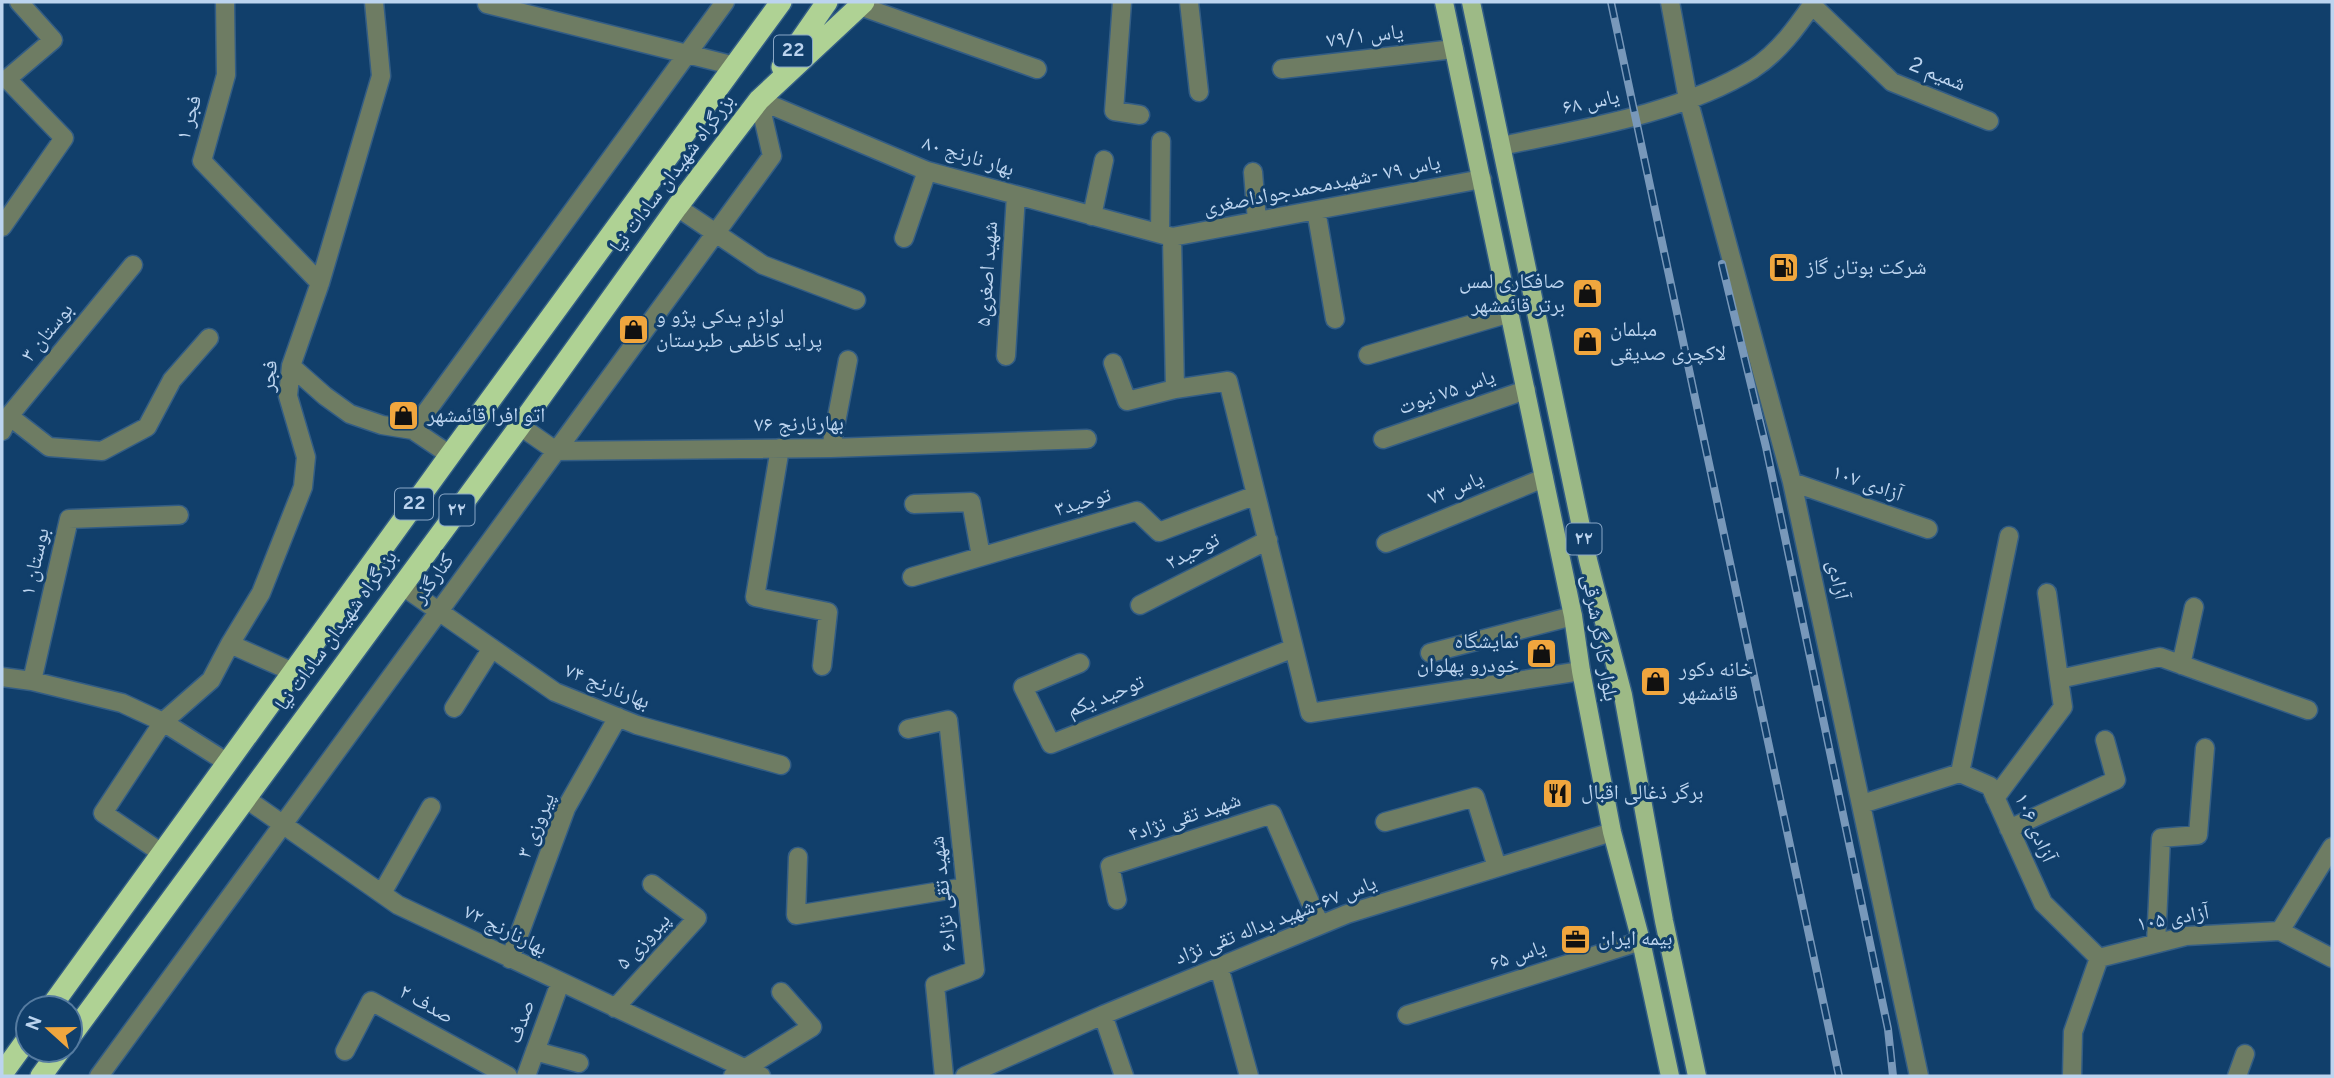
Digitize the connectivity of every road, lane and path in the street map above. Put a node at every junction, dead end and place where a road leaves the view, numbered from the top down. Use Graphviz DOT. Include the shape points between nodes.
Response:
graph roads {
  1 [pos="19,2"];
  2 [pos="226,2"];
  3 [pos="374,2"];
  4 [pos="487,2"];
  5 [pos="725,2"];
  6 [pos="781,2"];
  7 [pos="827,2"];
  8 [pos="1122,2"];
  9 [pos="1189,2"];
  10 [pos="1444,2"];
  11 [pos="1471,2"];
  12 [pos="1670,2"];
  13 [pos="1813,3"];
  14 [pos="862,4"];
  15 [pos="1454,50"];
  16 [pos="688,54"];
  17 [pos="734,66"];
  18 [pos="1037,69"];
  19 [pos="1282,69"];
  20 [pos="1199,93"];
  21 [pos="1688,99"];
  22 [pos="759,100"];
  23 [pos="1140,115"];
  24 [pos="1989,121"];
  25 [pos="1161,141"];
  26 [pos="1501,146"];
  27 [pos="1104,160"];
  28 [pos="927,171"];
  29 [pos="1253,172"];
  30 [pos="1482,179"];
  31 [pos="1016,195"];
  32 [pos="677,208"];
  33 [pos="1316,210"];
  34 [pos="1092,216"];
  35 [pos="1256,221"];
  36 [pos="2,227"];
  37 [pos="715,233"];
  38 [pos="1166,235"];
  39 [pos="904,238"];
  40 [pos="133,265"];
  41 [pos="320,283"];
  42 [pos="856,300"];
  43 [pos="1510,313"];
  44 [pos="1335,319"];
  45 [pos="209,338"];
  46 [pos="1368,355"];
  47 [pos="1006,356"];
  48 [pos="848,360"];
  49 [pos="1114,363"];
  50 [pos="291,366"];
  51 [pos="1175,389"];
  52 [pos="1526,390"];
  53 [pos="6,423"];
  54 [pos="520,426"];
  55 [pos="412,430"];
  56 [pos="1087,439"];
  57 [pos="1383,439"];
  58 [pos="780,448"];
  59 [pos="831,448"];
  60 [pos="556,451"];
  61 [pos="450,455"];
  62 [pos="1544,478"];
  63 [pos="1792,481"];
  64 [pos="1256,495"];
  65 [pos="914,504"];
  66 [pos="179,515"];
  67 [pos="1928,529"];
  68 [pos="2009,536"];
  69 [pos="1268,540"];
  70 [pos="1385,543"];
  71 [pos="981,556"];
  72 [pos="912,577"];
  73 [pos="401,585"];
  74 [pos="2047,593"];
  75 [pos="1140,605"];
  76 [pos="2194,607"];
  77 [pos="439,611"];
  78 [pos="1573,615"];
  79 [pos="230,643"];
  80 [pos="492,648"];
  81 [pos="1294,648"];
  82 [pos="1430,653"];
  83 [pos="1080,663"];
  84 [pos="2181,664"];
  85 [pos="822,666"];
  86 [pos="1581,671"];
  87 [pos="293,672"];
  88 [pos="2,677"];
  89 [pos="2059,679"];
  90 [pos="32,681"];
  91 [pos="454,708"];
  92 [pos="2308,710"];
  93 [pos="618,718"];
  94 [pos="163,722"];
  95 [pos="908,729"];
  96 [pos="2105,740"];
  97 [pos="2205,748"];
  98 [pos="228,763"];
  99 [pos="781,765"];
  100 [pos="1960,773"];
  101 [pos="245,798"];
  102 [pos="1995,798"];
  103 [pos="1862,804"];
  104 [pos="431,807"];
  105 [pos="1385,822"];
  106 [pos="283,824"];
  107 [pos="2008,828"];
  108 [pos="1612,832"];
  109 [pos="2332,847"];
  110 [pos="163,854"];
  111 [pos="798,857"];
  112 [pos="1497,867"];
  113 [pos="652,884"];
  114 [pos="966,887"];
  115 [pos="382,893"];
  116 [pos="1117,900"];
  117 [pos="1320,925"];
  118 [pos="2280,931"];
  119 [pos="1641,941"];
  120 [pos="2156,943"];
  121 [pos="2099,958"];
  122 [pos="2332,958"];
  123 [pos="510,959"];
  124 [pos="1219,967"];
  125 [pos="560,983"];
  126 [pos="781,992"];
  127 [pos="60,994"];
  128 [pos="615,1008"];
  129 [pos="1103,1015"];
  130 [pos="1407,1015"];
  131 [pos="84,1018"];
  132 [pos="345,1051"];
  133 [pos="535,1051"];
  134 [pos="2245,1054"];
  135 [pos="579,1063"];
  136 [pos="747,1074"];
  137 [pos="99,1076"];
  138 [pos="508,1076"];
  139 [pos="526,1076"];
  140 [pos="944,1076"];
  141 [pos="965,1076"];
  142 [pos="1124,1076"];
  143 [pos="1249,1076"];
  144 [pos="1670,1076"];
  145 [pos="1697,1076"];
  146 [pos="1919,1076"];
  147 [pos="2072,1076"];
  148 [pos="2238,1076"];
  1 -- 36 [label="street" via="53,40 7,79 64,138"];
  2 -- 41 [label="street, فجر ۱" via="226,75 202,161"];
  3 -- 41 [label="street, فجر" via="381,76"];
  4 -- 16 [label="street"];
  5 -- 16 [label="street"];
  6 -- 17 [label="highway, بزرگراه شهیدان سادات نیا / 22"];
  7 -- 22 [label="highway, 22"];
  8 -- 23 [label="street" via="1114,111"];
  9 -- 20 [label="street"];
  10 -- 15 [label="main road, بلوار کارگر شرقی"];
  11 -- 26 [label="main road, بلوار کارگر شرقی / ۲۲"];
  12 -- 21 [label="street, آزادی"];
  13 -- 21 [label="street, یاس ۶۸" via="1794,32 1755,68"];
  13 -- 24 [label="street, شمیم 2" via="1892,82"];
  14 -- 18 [label="street"];
  14 -- 22 [label="highway, بزرگراه شهیدان سادات نیا / ۲۲"];
  15 -- 19 [label="street, یاس ۷۹/۱"];
  15 -- 30 [label="main road, بلوار کارگر شرقی"];
  16 -- 17 [label="street"];
  16 -- 55 [label="street"];
  17 -- 61 [label="highway, بزرگراه شهیدان سادات نیا / 22"];
  21 -- 26 [label="street, یاس ۶۸" via="1635,117"];
  21 -- 63 [label="street, آزادی"];
  22 -- 28 [label="street, بهار نارنج ۸۰"];
  22 -- 32 [label="highway, بزرگراه شهیدان سادات نیا / ۲۲"];
  22 -- 37 [label="street, کنارگذر" via="772,156"];
  25 -- 38 [label="street"];
  26 -- 145 [label="main road, بلوار کارگر شرقی / ۲۲" via="1588,559 1623,695"];
  27 -- 34 [label="street"];
  28 -- 31 [label="street, بهار نارنج ۸۰"];
  28 -- 39 [label="street"];
  29 -- 35 [label="street"];
  30 -- 33 [label="street, یاس ۷۹ -شهیدمحمدجواداصغری"];
  30 -- 43 [label="main road, بلوار کارگر شرقی"];
  31 -- 34 [label="street, بهار نارنج ۸۰"];
  31 -- 47 [label="street, شهید اصغری۵"];
  32 -- 37 [label="street"];
  32 -- 54 [label="highway, بزرگراه شهیدان سادات نیا / ۲۲"];
  33 -- 35 [label="street, یاس ۷۹ -شهیدمحمدجواداصغری"];
  33 -- 44 [label="street"];
  34 -- 38 [label="street, بهار نارنج ۸۰"];
  35 -- 38 [label="street, یاس ۷۹ -شهیدمحمدجواداصغری"];
  37 -- 42 [label="street" via="763,265"];
  37 -- 60 [label="street, کنارگذر"];
  38 -- 51 [label="street"];
  40 -- 53 [label="street, بوستان ۳"];
  41 -- 50 [label="street, فجر"];
  43 -- 46 [label="street"];
  43 -- 52 [label="main road, بلوار کارگر شرقی"];
  45 -- 53 [label="street" via="172,380 147,427 102,451 49,447"];
  48 -- 59 [label="street"];
  49 -- 51 [label="street" via="1127,401"];
  50 -- 55 [label="street" via="350,414"];
  50 -- 79 [label="street, فجر" via="288,396 306,457 303,487 261,593"];
  51 -- 64 [label="street" via="1228,381"];
  52 -- 57 [label="street, یاس ۷۵ نبوت"];
  52 -- 62 [label="main road, بلوار کارگر شرقی"];
  54 -- 60 [label="street"];
  54 -- 73 [label="highway, بزرگراه شهیدان سادات نیا / ۲۲"];
  55 -- 61 [label="street"];
  56 -- 59 [label="street, بهارنارنج ۷۶"];
  58 -- 59 [label="street, بهارنارنج ۷۶"];
  58 -- 60 [label="street, بهارنارنج ۷۶"];
  58 -- 85 [label="street" via="755,597 828,612"];
  60 -- 77 [label="street, کنارگذر"];
  61 -- 87 [label="highway, بزرگراه شهیدان سادات نیا / 22"];
  62 -- 70 [label="street, یاس ۷۳"];
  62 -- 78 [label="main road, بلوار کارگر شرقی"];
  63 -- 67 [label="street, آزادی ۱۰۷"];
  63 -- 103 [label="street, آزادی"];
  64 -- 69 [label="street"];
  64 -- 71 [label="street, توحید۳" via="1159,532 1137,510"];
  65 -- 71 [label="street" via="971,502"];
  66 -- 90 [label="street, بوستان ۱" via="69,519"];
  68 -- 100 [label="street"];
  69 -- 75 [label="street, توحید۲"];
  69 -- 81 [label="street"];
  71 -- 72 [label="street, توحید۳"];
  73 -- 77 [label="street, بهارنارنج ۷۴"];
  73 -- 101 [label="highway, بزرگراه شهیدان سادات نیا / ۲۲"];
  74 -- 89 [label="street"];
  76 -- 84 [label="street"];
  77 -- 80 [label="street, بهارنارنج ۷۴"];
  77 -- 106 [label="street, کنارگذر"];
  78 -- 82 [label="street"];
  78 -- 86 [label="main road, بلوار کارگر شرقی"];
  79 -- 87 [label="street"];
  79 -- 94 [label="street, فجر" via="211,680"];
  80 -- 91 [label="street"];
  80 -- 93 [label="street, بهارنارنج ۷۴" via="555,692"];
  81 -- 83 [label="street, توحید یکم" via="1051,744 1023,687"];
  81 -- 86 [label="street" via="1310,713"];
  84 -- 89 [label="street" via="2160,657"];
  84 -- 92 [label="street"];
  86 -- 108 [label="main road, بلوار کارگر شرقی"];
  87 -- 98 [label="highway, بزرگراه شهیدان سادات نیا / 22"];
  88 -- 90 [label="street"];
  89 -- 102 [label="street" via="2063,706"];
  90 -- 94 [label="street" via="122,703"];
  93 -- 99 [label="street, بهارنارنج ۷۴"];
  93 -- 123 [label="street, پیروزی ۳" via="566,808"];
  94 -- 98 [label="street"];
  94 -- 110 [label="street, فجر" via="103,813"];
  95 -- 114 [label="street, شهید تقی نژاد۶" via="948,720"];
  96 -- 107 [label="street" via="2116,780"];
  97 -- 120 [label="street" via="2198,835 2161,838"];
  98 -- 110 [label="highway, بزرگراه شهیدان سادات نیا / 22"];
  100 -- 102 [label="street, آزادی ۱۰۶" via="1990,786"];
  100 -- 103 [label="street"];
  101 -- 106 [label="street, بهارنارنج ۷۲"];
  101 -- 131 [label="highway, بزرگراه شهیدان سادات نیا / ۲۲"];
  102 -- 107 [label="street, آزادی ۱۰۶"];
  103 -- 146 [label="street, آزادی"];
  104 -- 115 [label="street"];
  105 -- 112 [label="street" via="1475,797"];
  106 -- 115 [label="street, بهارنارنج ۷۲"];
  106 -- 137 [label="street, کنارگذر"];
  107 -- 121 [label="street, آزادی ۱۰۶" via="2043,902"];
  108 -- 112 [label="street, یاس ۶۷-شهید یداله تقی نژاد"];
  108 -- 119 [label="main road, بلوار کارگر شرقی"];
  109 -- 118 [label="street"];
  110 -- 127 [label="highway, بزرگراه شهیدان سادات نیا / 22"];
  111 -- 114 [label="street" via="796,915"];
  112 -- 117 [label="street, یاس ۶۷-شهید یداله تقی نژاد"];
  113 -- 128 [label="street, پیروزی ۵" via="697,918"];
  114 -- 140 [label="street, شهید تقی نژاد۶" via="975,970 935,985"];
  115 -- 123 [label="street, بهارنارنج ۷۲"];
  116 -- 117 [label="street, شهید تقی نژاد۴" via="1110,866 1272,814"];
  117 -- 124 [label="street, یاس ۶۷-شهید یداله تقی نژاد"];
  118 -- 120 [label="street, آزادی ۱۰۵" via="2186,936"];
  118 -- 122 [label="street"];
  119 -- 130 [label="street, یاس ۶۵"];
  119 -- 144 [label="main road, بلوار کارگر شرقی"];
  120 -- 121 [label="street, آزادی ۱۰۵"];
  121 -- 147 [label="street" via="2073,1032"];
  123 -- 125 [label="street, بهارنارنج ۷۲"];
  124 -- 129 [label="street, یاس ۶۷-شهید یداله تقی نژاد"];
  124 -- 143 [label="street"];
  125 -- 128 [label="street, بهارنارنج ۷۲"];
  125 -- 133 [label="street, صدف"];
  126 -- 136 [label="street" via="812,1027"];
  128 -- 136 [label="street, بهارنارنج ۷۲"];
  129 -- 141 [label="street, یاس ۶۷-شهید یداله تقی نژاد"];
  129 -- 142 [label="street"];
  132 -- 138 [label="street, صدف ۲" via="371,1001"];
  133 -- 135 [label="street"];
  133 -- 139 [label="street, صدف"];
  134 -- 148 [label="street"];
}
